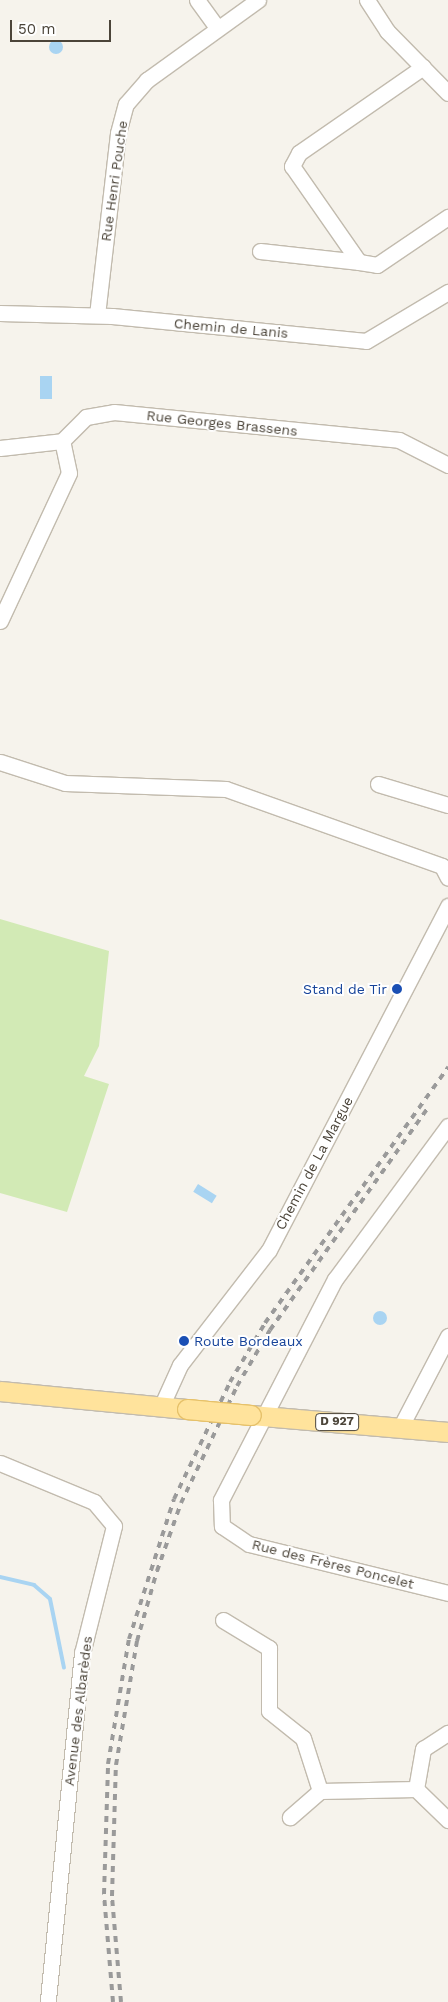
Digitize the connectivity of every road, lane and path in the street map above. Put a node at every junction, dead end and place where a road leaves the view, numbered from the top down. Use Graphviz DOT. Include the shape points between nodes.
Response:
graph roads {
  1 [pos="197,0"];
  2 [pos="258,0"];
  3 [pos="366,0"];
  4 [pos="216,28"];
  5 [pos="423,67"];
  6 [pos="448,93"];
  7 [pos="448,217"];
  8 [pos="260,251"];
  9 [pos="359,262"];
  10 [pos="448,292"];
  11 [pos="0,313"];
  12 [pos="97,315"];
  13 [pos="62,441"];
  14 [pos="0,448"];
  15 [pos="448,465"];
  16 [pos="0,621"];
  17 [pos="0,762"];
  18 [pos="378,784"];
  19 [pos="448,805"];
  20 [pos="448,877"];
  21 [pos="448,906"];
  22 [pos="448,1126"];
  23 [pos="448,1336"];
  24 [pos="0,1391"];
  25 [pos="161,1407"];
  26 [pos="258,1416"];
  27 [pos="400,1428"];
  28 [pos="448,1432"];
  29 [pos="0,1463"];
  30 [pos="448,1593"];
  31 [pos="222,1620"];
  32 [pos="448,1733"];
  33 [pos="416,1789"];
  34 [pos="320,1791"];
  35 [pos="290,1817"];
  36 [pos="448,1820"];
  37 [pos="48,2002"];
  1 -- 4 [label="street"];
  2 -- 4 [label="street, Rue Henri Pouche"];
  3 -- 5 [label="street" via="387,30"];
  4 -- 12 [label="street, Rue Henri Pouche" via="147,80 126,104 118,133"];
  5 -- 6 [label="street"];
  5 -- 9 [label="street" via="299,153 292,166"];
  7 -- 9 [label="street" via="377,265"];
  8 -- 9 [label="street"];
  10 -- 12 [label="street, Chemin de Lanis" via="366,341"];
  11 -- 12 [label="street, Chemin de Lanis"];
  13 -- 14 [label="street"];
  13 -- 15 [label="street, Rue Georges Brassens" via="86,417 114,412 399,440"];
  13 -- 16 [label="street" via="70,473"];
  17 -- 20 [label="street" via="65,783 226,789 442,866"];
  18 -- 19 [label="street"];
  21 -- 25 [label="street, Chemin de La Margue" via="269,1250 180,1365"];
  22 -- 26 [label="street" via="335,1280"];
  23 -- 27 [label="street"];
  24 -- 25 [label="main road, D 927"];
  25 -- 26 [label="main road, D 927, bridge"];
  26 -- 27 [label="main road, D 927"];
  26 -- 30 [label="street, Rue des Frères Poncelet" via="227,1482 222,1526 249,1544"];
  27 -- 28 [label="main road, D 927"];
  29 -- 37 [label="street, Avenue des Albarèdes" via="94,1502 114,1526 82,1653"];
  31 -- 34 [label="street" via="269,1648 269,1711 304,1738"];
  32 -- 33 [label="street" via="423,1750"];
  33 -- 34 [label="street"];
  33 -- 36 [label="street"];
  34 -- 35 [label="street"];
}
